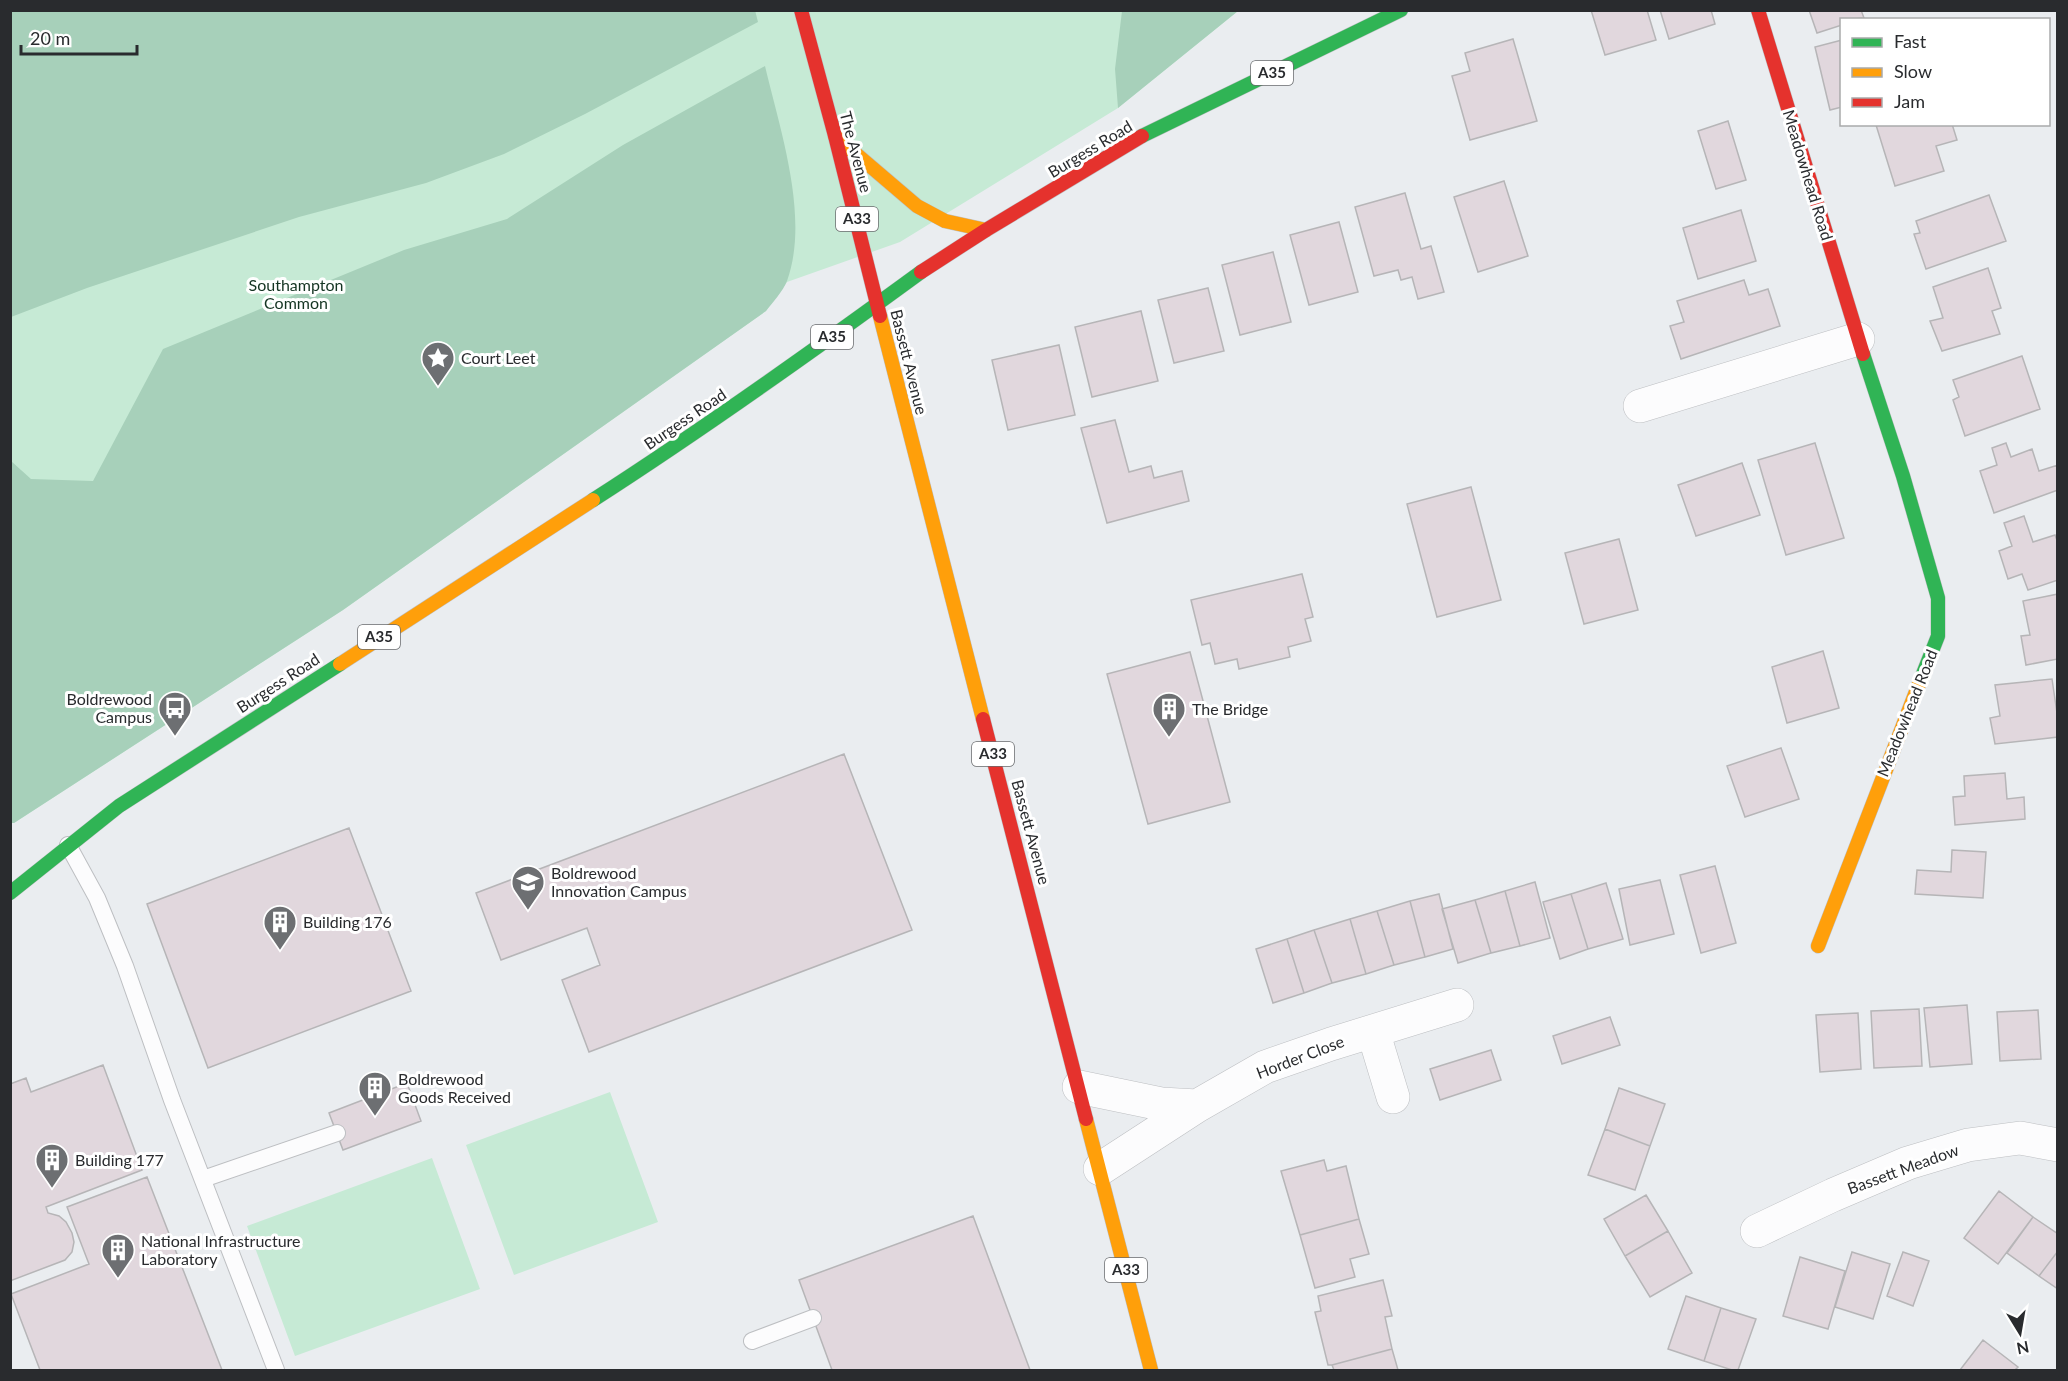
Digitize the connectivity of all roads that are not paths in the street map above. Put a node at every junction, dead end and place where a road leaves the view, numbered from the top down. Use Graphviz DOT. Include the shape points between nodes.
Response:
graph roads {
  1 [pos="1401,10"];
  2 [pos="1758,10"];
  3 [pos="803,11"];
  4 [pos="835,136"];
  5 [pos="986,230"];
  6 [pos="878,302"];
  7 [pos="1858,339"];
  8 [pos="1640,406"];
  9 [pos="68,845"];
  10 [pos="10,893"];
  11 [pos="1818,946"];
  12 [pos="1456,1005"];
  13 [pos="1373,1031"];
  14 [pos="1079,1087"];
  15 [pos="1393,1097"];
  16 [pos="1197,1106"];
  17 [pos="337,1132"];
  18 [pos="2058,1145"];
  19 [pos="1100,1168"];
  20 [pos="203,1179"];
  21 [pos="1756,1231"];
  22 [pos="813,1318"];
  23 [pos="752,1341"];
  24 [pos="276,1371"];
  25 [pos="1151,1371"];
  1 -- 5 [label="main road, Burgess Road / A35" via="1143,136"];
  2 -- 7 [label="main road, Meadowhead Road"];
  3 -- 4 [label="main road, The Avenue / A33"];
  4 -- 5 [label="main road" via="916,206 945,221"];
  4 -- 6 [label="main road, The Avenue / A33"];
  5 -- 6 [label="main road, Burgess Road / A35"];
  6 -- 9 [label="main road, Burgess Road / A35" via="677,446 188,760"];
  6 -- 14 [label="main road, Bassett Avenue / A33"];
  7 -- 8 [label="street"];
  7 -- 11 [label="main road, Meadowhead Road" via="1938,598 1938,636"];
  9 -- 10 [label="main road, Burgess Road / A35"];
  9 -- 20 [label="lane" via="101,908"];
  12 -- 13 [label="street, Horder Close"];
  13 -- 15 [label="street"];
  13 -- 16 [label="street, Horder Close" via="1265,1067"];
  14 -- 16 [label="street" via="1161,1104"];
  14 -- 19 [label="main road, Bassett Avenue / A33"];
  16 -- 19 [label="street, Horder Close"];
  17 -- 20 [label="lane"];
  18 -- 21 [label="street, Bassett Meadow" via="2020,1138 1968,1145 1908,1163"];
  19 -- 25 [label="main road, Bassett Avenue / A33"];
  20 -- 24 [label="lane"];
  22 -- 23 [label="lane"];
}
